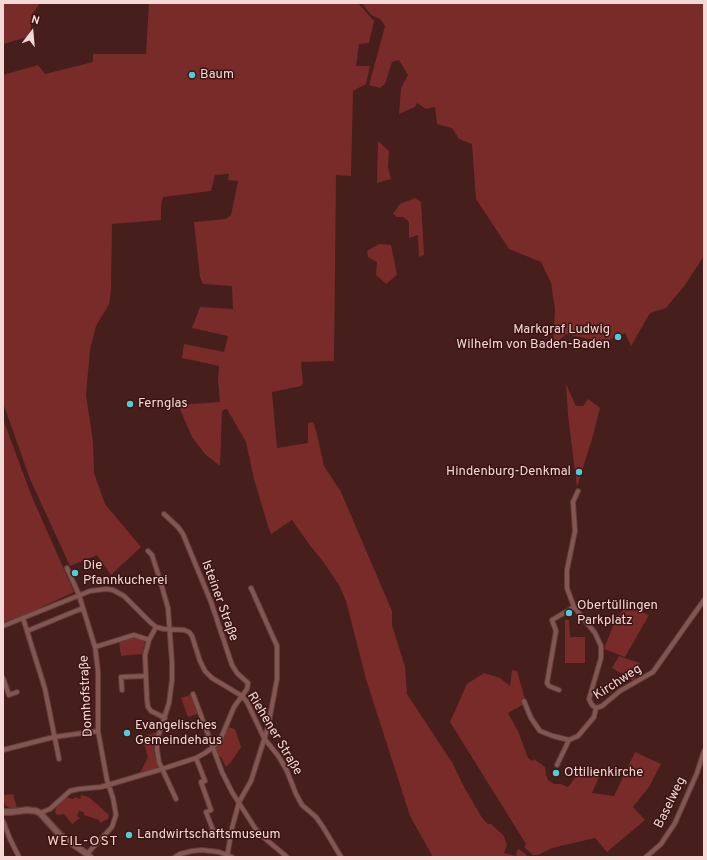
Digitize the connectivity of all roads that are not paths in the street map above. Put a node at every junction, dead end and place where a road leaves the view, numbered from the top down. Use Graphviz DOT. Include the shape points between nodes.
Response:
graph roads {
  1 [pos="578,491"];
  2 [pos="164,514"];
  3 [pos="148,551"];
  4 [pos="67,568"];
  5 [pos="251,588"];
  6 [pos="79,595"];
  7 [pos="704,600"];
  8 [pos="574,607"];
  9 [pos="83,608"];
  10 [pos="23,618"];
  11 [pos="3,626"];
  12 [pos="156,627"];
  13 [pos="170,630"];
  14 [pos="27,631"];
  15 [pos="149,640"];
  16 [pos="95,647"];
  17 [pos="146,676"];
  18 [pos="3,678"];
  19 [pos="122,690"];
  20 [pos="559,690"];
  21 [pos="17,692"];
  22 [pos="193,694"];
  23 [pos="242,696"];
  24 [pos="524,701"];
  25 [pos="596,708"];
  26 [pos="165,718"];
  27 [pos="98,732"];
  28 [pos="54,737"];
  29 [pos="264,738"];
  30 [pos="568,740"];
  31 [pos="212,748"];
  32 [pos="3,750"];
  33 [pos="704,751"];
  34 [pos="196,758"];
  35 [pos="59,759"];
  36 [pos="557,765"];
  37 [pos="162,769"];
  38 [pos="108,782"];
  39 [pos="176,799"];
  40 [pos="239,802"];
  41 [pos="3,812"];
  42 [pos="40,813"];
  43 [pos="3,821"];
  44 [pos="230,836"];
  45 [pos="88,855"];
  46 [pos="229,856"];
  47 [pos="19,857"];
  48 [pos="175,857"];
  49 [pos="287,857"];
  50 [pos="341,857"];
  51 [pos="646,857"];
  1 -- 8 [label="street" via="573,502 575,537 566,579"];
  2 -- 23 [label="street, Isteiner Straße" via="183,534 211,602 232,665 236,673 248,683"];
  3 -- 13 [label="street" via="152,555 166,597"];
  4 -- 6 [label="street, Domhofstraße"];
  5 -- 29 [label="street" via="277,646 275,696"];
  6 -- 9 [label="street, Domhofstraße"];
  6 -- 10 [label="street"];
  6 -- 12 [label="street" via="98,589 112,590 124,596"];
  7 -- 25 [label="street, Kirchweg" via="653,672"];
  8 -- 20 [label="street" via="552,620 556,631 547,683"];
  8 -- 25 [label="street" via="595,633 601,646 601,658 589,699"];
  9 -- 14 [label="street"];
  9 -- 16 [label="street, Domhofstraße"];
  10 -- 11 [label="street"];
  10 -- 14 [label="street"];
  12 -- 13 [label="street, Riehener Straße"];
  12 -- 15 [label="street"];
  13 -- 23 [label="street, Riehener Straße" via="188,632 192,636 205,671"];
  13 -- 26 [label="street" via="172,680"];
  14 -- 28 [label="street" via="45,689"];
  15 -- 16 [label="street" via="134,635"];
  15 -- 17 [label="street" via="145,655"];
  16 -- 27 [label="street, Domhofstraße" via="98,671"];
  17 -- 19 [label="street" via="121,677"];
  17 -- 26 [label="street" via="148,707 153,713"];
  18 -- 21 [label="street" via="9,695"];
  22 -- 31 [label="street"];
  23 -- 29 [label="street, Riehener Straße"];
  23 -- 31 [label="street"];
  24 -- 30 [label="street" via="540,731"];
  25 -- 30 [label="street, Kirchweg" via="594,717 578,736"];
  26 -- 37 [label="street" via="157,745"];
  27 -- 28 [label="street"];
  27 -- 38 [label="street, Domhofstraße"];
  28 -- 32 [label="street"];
  28 -- 35 [label="street"];
  29 -- 40 [label="street" via="251,781"];
  29 -- 50 [label="street, Riehener Straße" via="284,764 302,805 316,817"];
  30 -- 36 [label="street"];
  31 -- 34 [label="street"];
  31 -- 40 [label="street"];
  33 -- 51 [label="street, Baselweg" via="675,823 661,844"];
  34 -- 37 [label="street"];
  34 -- 44 [label="street" via="205,780 201,782 211,810 206,812 213,830 217,834"];
  37 -- 38 [label="street"];
  37 -- 39 [label="street"];
  38 -- 42 [label="street" via="96,788 70,791 50,809"];
  38 -- 45 [label="street, Domhofstraße" via="115,818 112,827"];
  40 -- 44 [label="street"];
  40 -- 49 [label="street" via="255,828"];
  41 -- 42 [label="street" via="32,810"];
  42 -- 45 [label="street" via="60,834"];
  43 -- 47 [label="street"];
  44 -- 46 [label="street"];
  46 -- 48 [label="street" via="202,850"];
}
